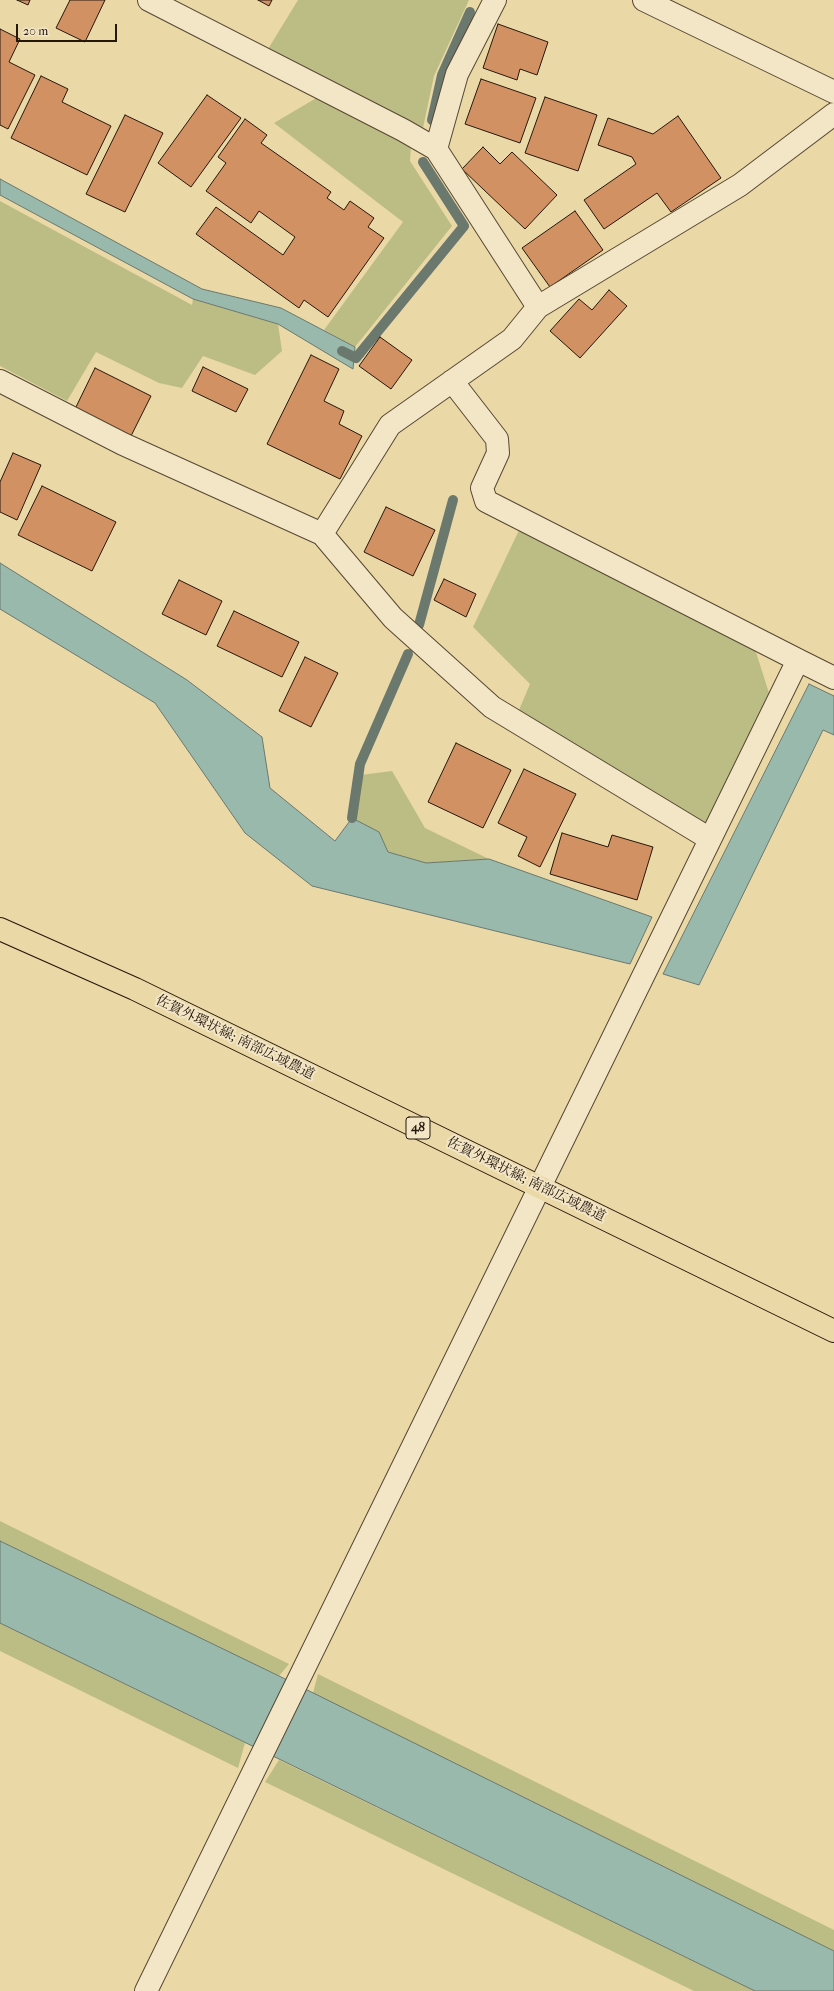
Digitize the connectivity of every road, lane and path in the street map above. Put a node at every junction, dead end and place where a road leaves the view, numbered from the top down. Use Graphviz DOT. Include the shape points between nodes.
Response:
graph roads {
  1 [pos="149,0"];
  2 [pos="495,0"];
  3 [pos="644,0"];
  4 [pos="834,92"];
  5 [pos="834,114"];
  6 [pos="436,149"];
  7 [pos="538,307"];
  8 [pos="0,381"];
  9 [pos="452,381"];
  10 [pos="322,534"];
  11 [pos="798,660"];
  12 [pos="834,678"];
  13 [pos="710,839"];
  14 [pos="0,929"];
  15 [pos="540,1187"];
  16 [pos="834,1331"];
  17 [pos="146,1991"];
  1 -- 6 [label="street"];
  2 -- 6 [label="street" via="457,74"];
  3 -- 4 [label="street"];
  5 -- 7 [label="street" via="740,185"];
  6 -- 7 [label="street"];
  7 -- 9 [label="street" via="512,339"];
  8 -- 10 [label="street" via="123,444"];
  9 -- 10 [label="street" via="390,425"];
  9 -- 11 [label="street" via="497,439 498,453 482,488 486,501"];
  10 -- 13 [label="street" via="393,618 492,707"];
  11 -- 12 [label="street"];
  11 -- 13 [label="street"];
  13 -- 15 [label="street"];
  14 -- 15 [label="main road, 佐賀外環状線; 南部広域農道 / 48" via="135,989"];
  15 -- 16 [label="main road, 佐賀外環状線; 南部広域農道 / 48"];
  15 -- 17 [label="street"];
}
